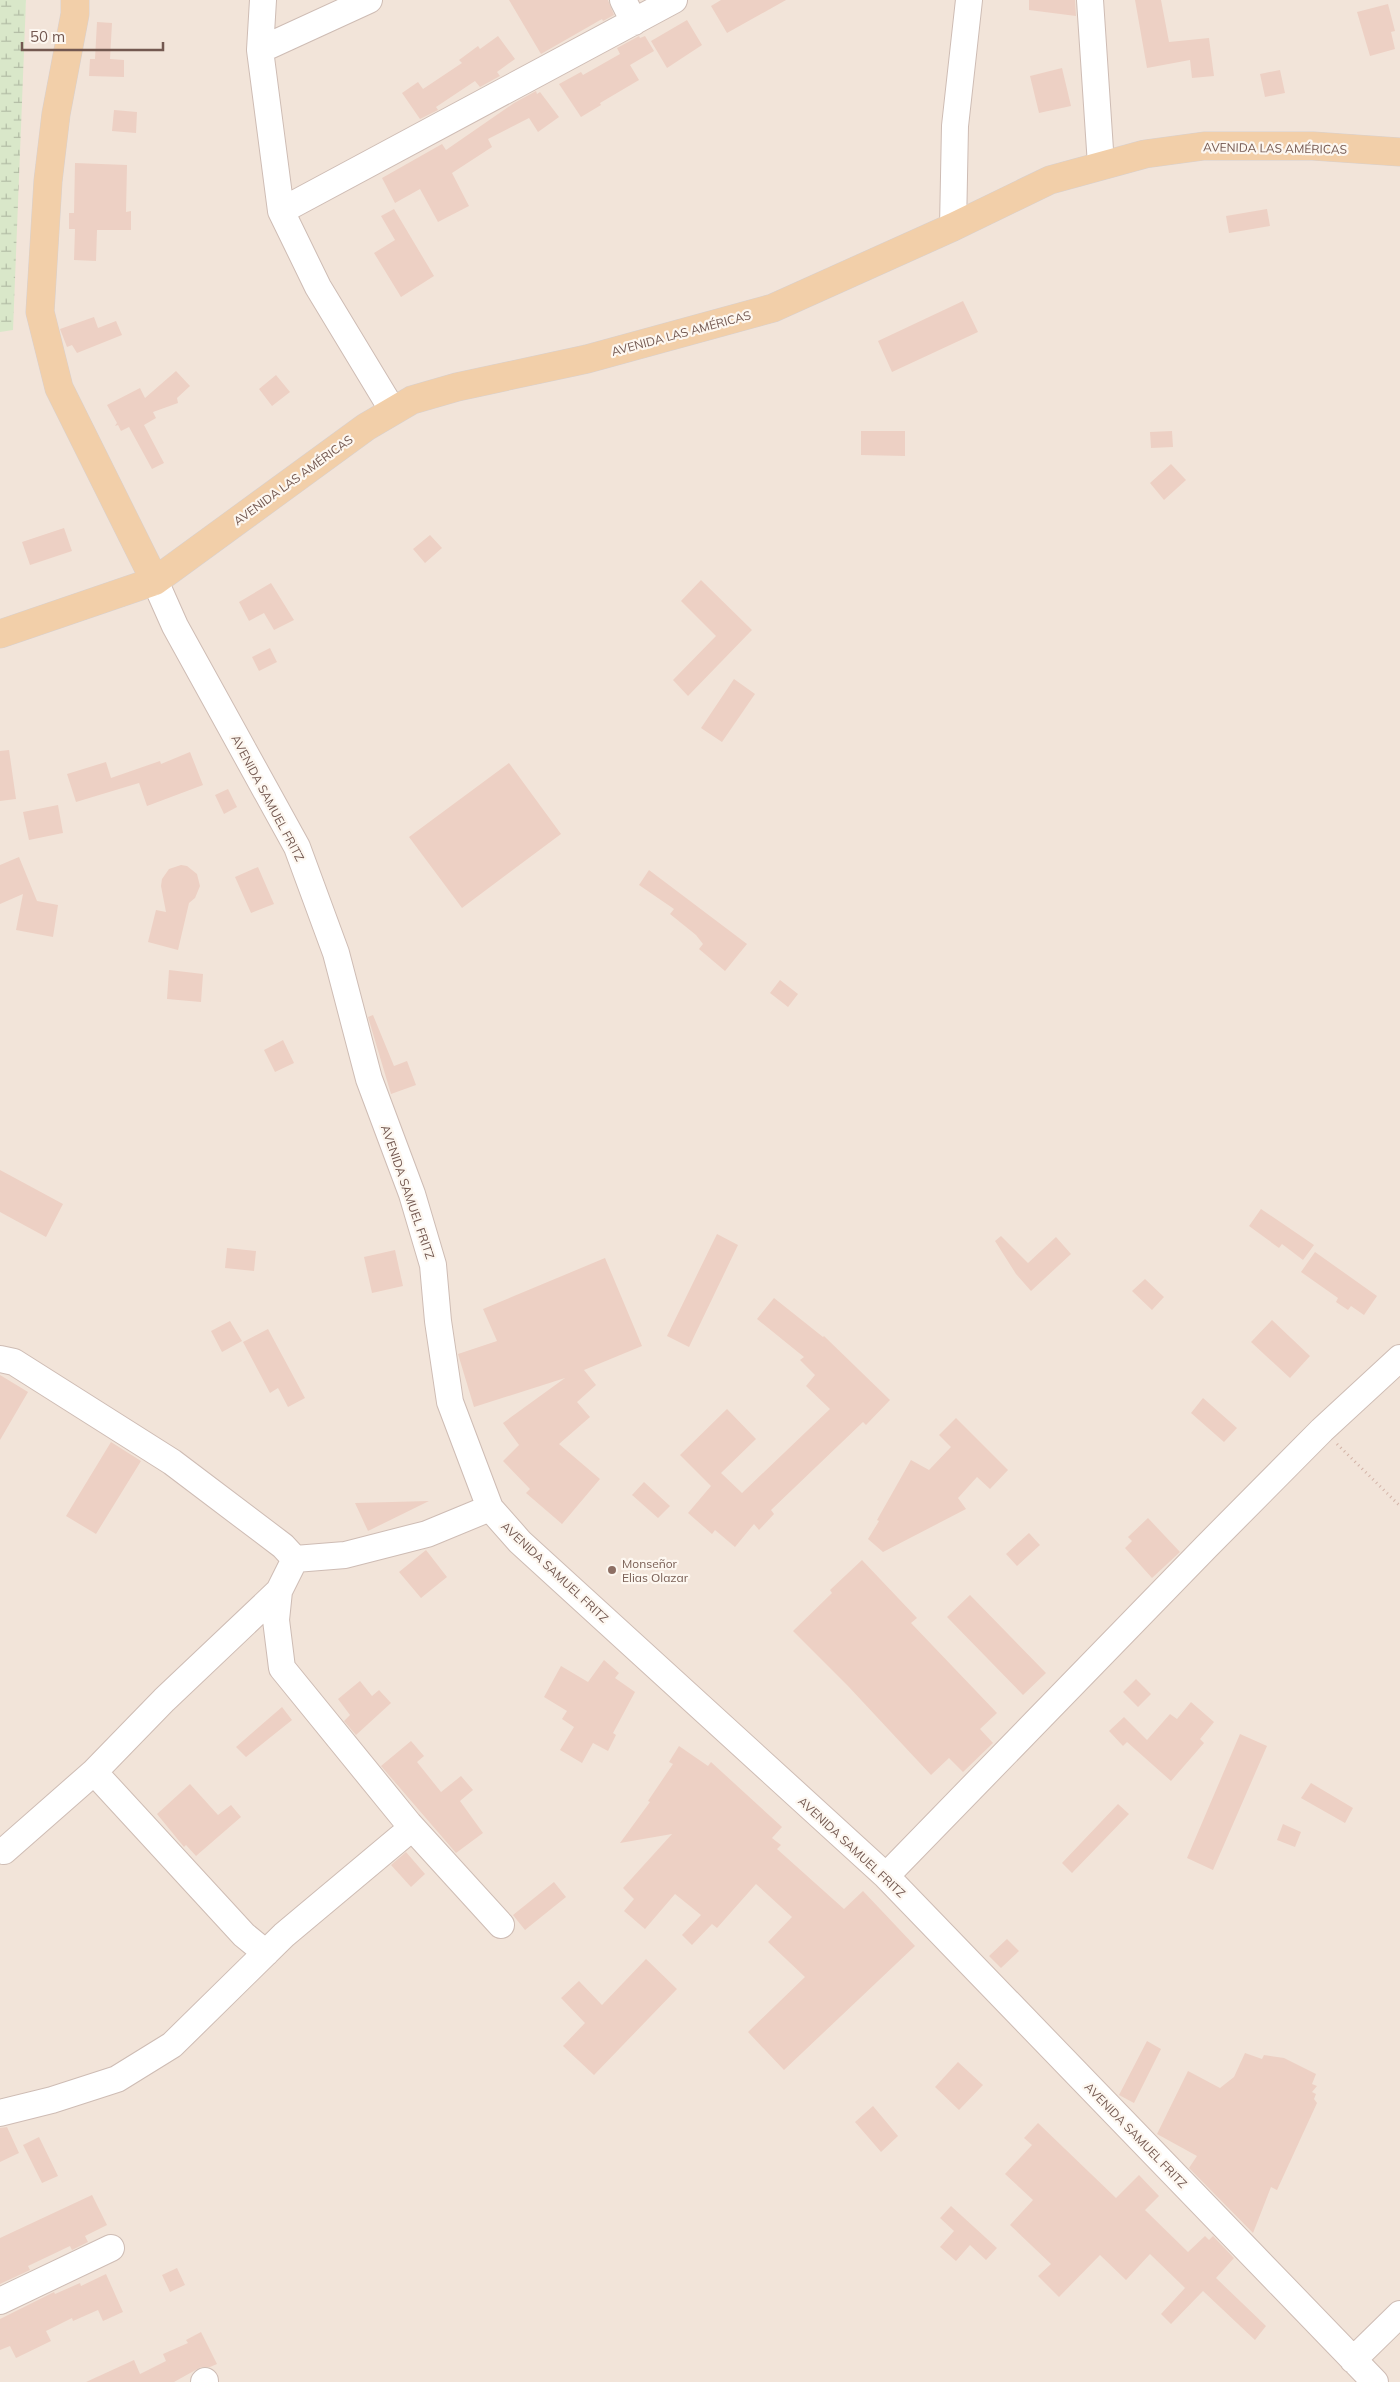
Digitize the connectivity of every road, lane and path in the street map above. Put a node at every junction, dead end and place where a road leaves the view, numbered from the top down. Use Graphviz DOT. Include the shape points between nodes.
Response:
graph roads {
  1 [pos="76,0"];
  2 [pos="264,0"];
  3 [pos="369,0"];
  4 [pos="674,0"];
  5 [pos="968,0"];
  6 [pos="1090,0"];
  7 [pos="628,11"];
  8 [pos="260,50"];
  9 [pos="1400,152"];
  10 [pos="1100,165"];
  11 [pos="281,211"];
  12 [pos="953,227"];
  13 [pos="393,411"];
  14 [pos="155,581"];
  15 [pos="0,634"];
  16 [pos="1400,1358"];
  17 [pos="0,1359"];
  18 [pos="1322,1430"];
  19 [pos="1400,1506"];
  20 [pos="490,1508"];
  21 [pos="295,1559"];
  22 [pos="279,1591"];
  23 [pos="94,1772"];
  24 [pos="409,1824"];
  25 [pos="4,1851"];
  26 [pos="886,1876"];
  27 [pos="501,1925"];
  28 [pos="266,1953"];
  29 [pos="0,2113"];
  30 [pos="110,2248"];
  31 [pos="0,2301"];
  32 [pos="1400,2314"];
  33 [pos="1353,2360"];
  34 [pos="1375,2382"];
  1 -- 14 [label="main road" via="48,181 40,312 59,388"];
  2 -- 8 [label="street"];
  3 -- 8 [label="street"];
  4 -- 7 [label="street"];
  5 -- 12 [label="street" via="955,126"];
  6 -- 10 [label="street"];
  7 -- 11 [label="street"];
  8 -- 11 [label="street"];
  9 -- 10 [label="main road, AVENIDA LAS AMÉRICAS" via="1313,146 1204,146 1145,154"];
  10 -- 12 [label="main road, AVENIDA LAS AMÉRICAS" via="1050,180"];
  11 -- 13 [label="street" via="318,286"];
  12 -- 13 [label="main road, AVENIDA LAS AMÉRICAS" via="773,308 587,359 457,387 412,400"];
  13 -- 14 [label="main road, AVENIDA LAS AMÉRICAS" via="366,427"];
  14 -- 15 [label="main road, AVENIDA LAS AMÉRICAS"];
  14 -- 20 [label="street, AVENIDA SAMUEL FRITZ" via="175,626 297,847 336,953 369,1079 412,1194 433,1265 450,1402"];
  16 -- 18 [label="street"];
  17 -- 21 [label="street" via="14,1362 172,1462 283,1546"];
  18 -- 19 [label="path"];
  18 -- 26 [label="street"];
  20 -- 21 [label="street" via="427,1534 345,1555"];
  20 -- 26 [label="street, AVENIDA SAMUEL FRITZ" via="528,1548"];
  21 -- 22 [label="street"];
  22 -- 23 [label="street" via="164,1700"];
  22 -- 24 [label="street" via="276,1620 282,1668"];
  23 -- 25 [label="street"];
  23 -- 28 [label="street" via="244,1935"];
  24 -- 27 [label="street"];
  24 -- 28 [label="street" via="407,1832"];
  26 -- 33 [label="street, AVENIDA SAMUEL FRITZ"];
  28 -- 29 [label="street" via="172,2045 117,2079"];
  30 -- 31 [label="street"];
  32 -- 33 [label="street"];
  33 -- 34 [label="street, AVENIDA SAMUEL FRITZ"];
}
